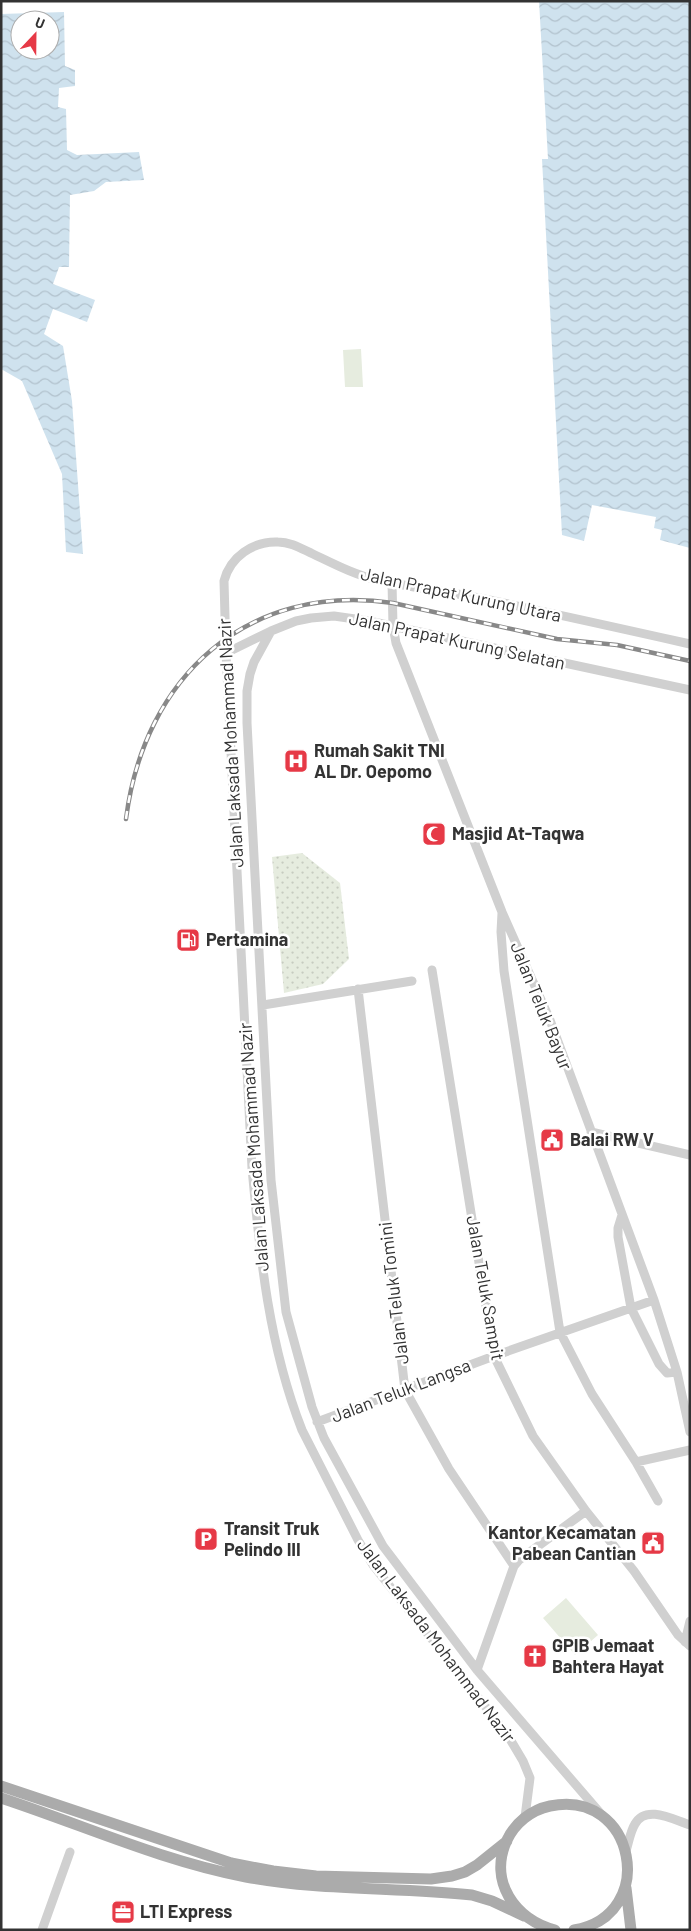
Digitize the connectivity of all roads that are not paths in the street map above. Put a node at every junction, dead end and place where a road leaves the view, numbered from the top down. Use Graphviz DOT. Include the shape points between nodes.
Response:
graph roads {
  1 [pos="224,581"];
  2 [pos="392,582"];
  3 [pos="393,626"];
  4 [pos="271,631"];
  5 [pos="690,644"];
  6 [pos="226,653"];
  7 [pos="690,690"];
  8 [pos="502,912"];
  9 [pos="432,970"];
  10 [pos="412,981"];
  11 [pos="358,989"];
  12 [pos="264,1005"];
  13 [pos="591,1132"];
  14 [pos="689,1157"];
  15 [pos="622,1215"];
  16 [pos="654,1300"];
  17 [pos="631,1308"];
  18 [pos="560,1332"];
  19 [pos="494,1356"];
  20 [pos="677,1372"];
  21 [pos="405,1390"];
  22 [pos="317,1422"];
  23 [pos="690,1432"];
  24 [pos="690,1450"];
  25 [pos="636,1462"];
  26 [pos="658,1501"];
  27 [pos="586,1511"];
  28 [pos="514,1566"];
  29 [pos="690,1621"];
  30 [pos="687,1644"];
  31 [pos="477,1670"];
  32 [pos="1,1786"];
  33 [pos="1,1798"];
  34 [pos="525,1817"];
  35 [pos="604,1818"];
  36 [pos="690,1825"];
  37 [pos="507,1841"];
  38 [pos="626,1851"];
  39 [pos="70,1852"];
  40 [pos="626,1886"];
  41 [pos="524,1916"];
  42 [pos="549,1929"];
  43 [pos="42,1930"];
  44 [pos="574,1930"];
  45 [pos="631,1930"];
  1 -- 2 [label="street, Jalan Prapat Kurung Utara" via="237,557 258,545 279,542 291,544 347,570"];
  1 -- 6 [label="street, Jalan Laksada Mohammad Nazir"];
  2 -- 3 [label="street, Jalan Teluk Bayur"];
  2 -- 5 [label="street, Jalan Prapat Kurung Utara"];
  3 -- 4 [label="street, Jalan Prapat Kurung Selatan" via="334,616 304,619"];
  3 -- 7 [label="street, Jalan Prapat Kurung Selatan"];
  3 -- 8 [label="street, Jalan Teluk Bayur" via="416,696"];
  4 -- 6 [label="street, Jalan Prapat Kurung Selatan"];
  4 -- 12 [label="street, Jalan Laksada Mohammad Nazir" via="254,662 247,691"];
  6 -- 34 [label="street, Jalan Laksada Mohammad Nazir" via="252,1168 258,1239 273,1331 302,1430 358,1540 374,1565 507,1734 523,1760 530,1778"];
  8 -- 13 [label="street, Jalan Teluk Bayur" via="550,1020"];
  8 -- 18 [label="street" via="503,963"];
  9 -- 19 [label="street, Jalan Teluk Sampit"];
  10 -- 11 [label="street"];
  11 -- 12 [label="street"];
  11 -- 21 [label="street, Jalan Teluk Tomini"];
  12 -- 22 [label="street, Jalan Laksada Mohammad Nazir" via="272,1180 286,1312"];
  13 -- 14 [label="street"];
  13 -- 15 [label="street, Jalan Teluk Bayur"];
  15 -- 16 [label="street, Jalan Teluk Bayur"];
  15 -- 17 [label="street" via="618,1237"];
  16 -- 17 [label="street, Jalan Teluk Langsa"];
  16 -- 20 [label="street, Jalan Teluk Bayur"];
  17 -- 18 [label="street, Jalan Teluk Langsa"];
  17 -- 20 [label="street" via="659,1364 667,1373"];
  18 -- 19 [label="street, Jalan Teluk Langsa"];
  18 -- 25 [label="street" via="592,1394"];
  19 -- 21 [label="street, Jalan Teluk Langsa"];
  19 -- 27 [label="street, Jalan Teluk Sampit" via="533,1436"];
  20 -- 23 [label="street, Jalan Teluk Bayur"];
  21 -- 22 [label="street, Jalan Teluk Langsa"];
  21 -- 28 [label="street, Jalan Teluk Tomini" via="449,1469"];
  22 -- 31 [label="street, Jalan Laksada Mohammad Nazir" via="383,1546"];
  24 -- 25 [label="street"];
  25 -- 26 [label="street"];
  27 -- 28 [label="street"];
  27 -- 30 [label="street, Jalan Teluk Sampit"];
  28 -- 31 [label="street"];
  29 -- 30 [label="street"];
  31 -- 35 [label="street, Jalan Laksada Mohammad Nazir"];
  32 -- 37 [label="main road" via="231,1863 316,1876 431,1879 452,1876 477,1865"];
  33 -- 41 [label="main road" via="168,1858 212,1870 316,1886 472,1895"];
  34 -- 35 [label="main road" via="547,1806 571,1804 594,1811"];
  34 -- 37 [label="main road"];
  35 -- 38 [label="main road" via="616,1829"];
  36 -- 38 [label="street" via="653,1813 642,1816 634,1824"];
  37 -- 41 [label="main road" via="501,1864 502,1876 509,1898"];
  38 -- 40 [label="main road"];
  39 -- 43 [label="street"];
  40 -- 44 [label="main road" via="618,1903 605,1917"];
  40 -- 45 [label="main road"];
  41 -- 42 [label="main road"];
}
